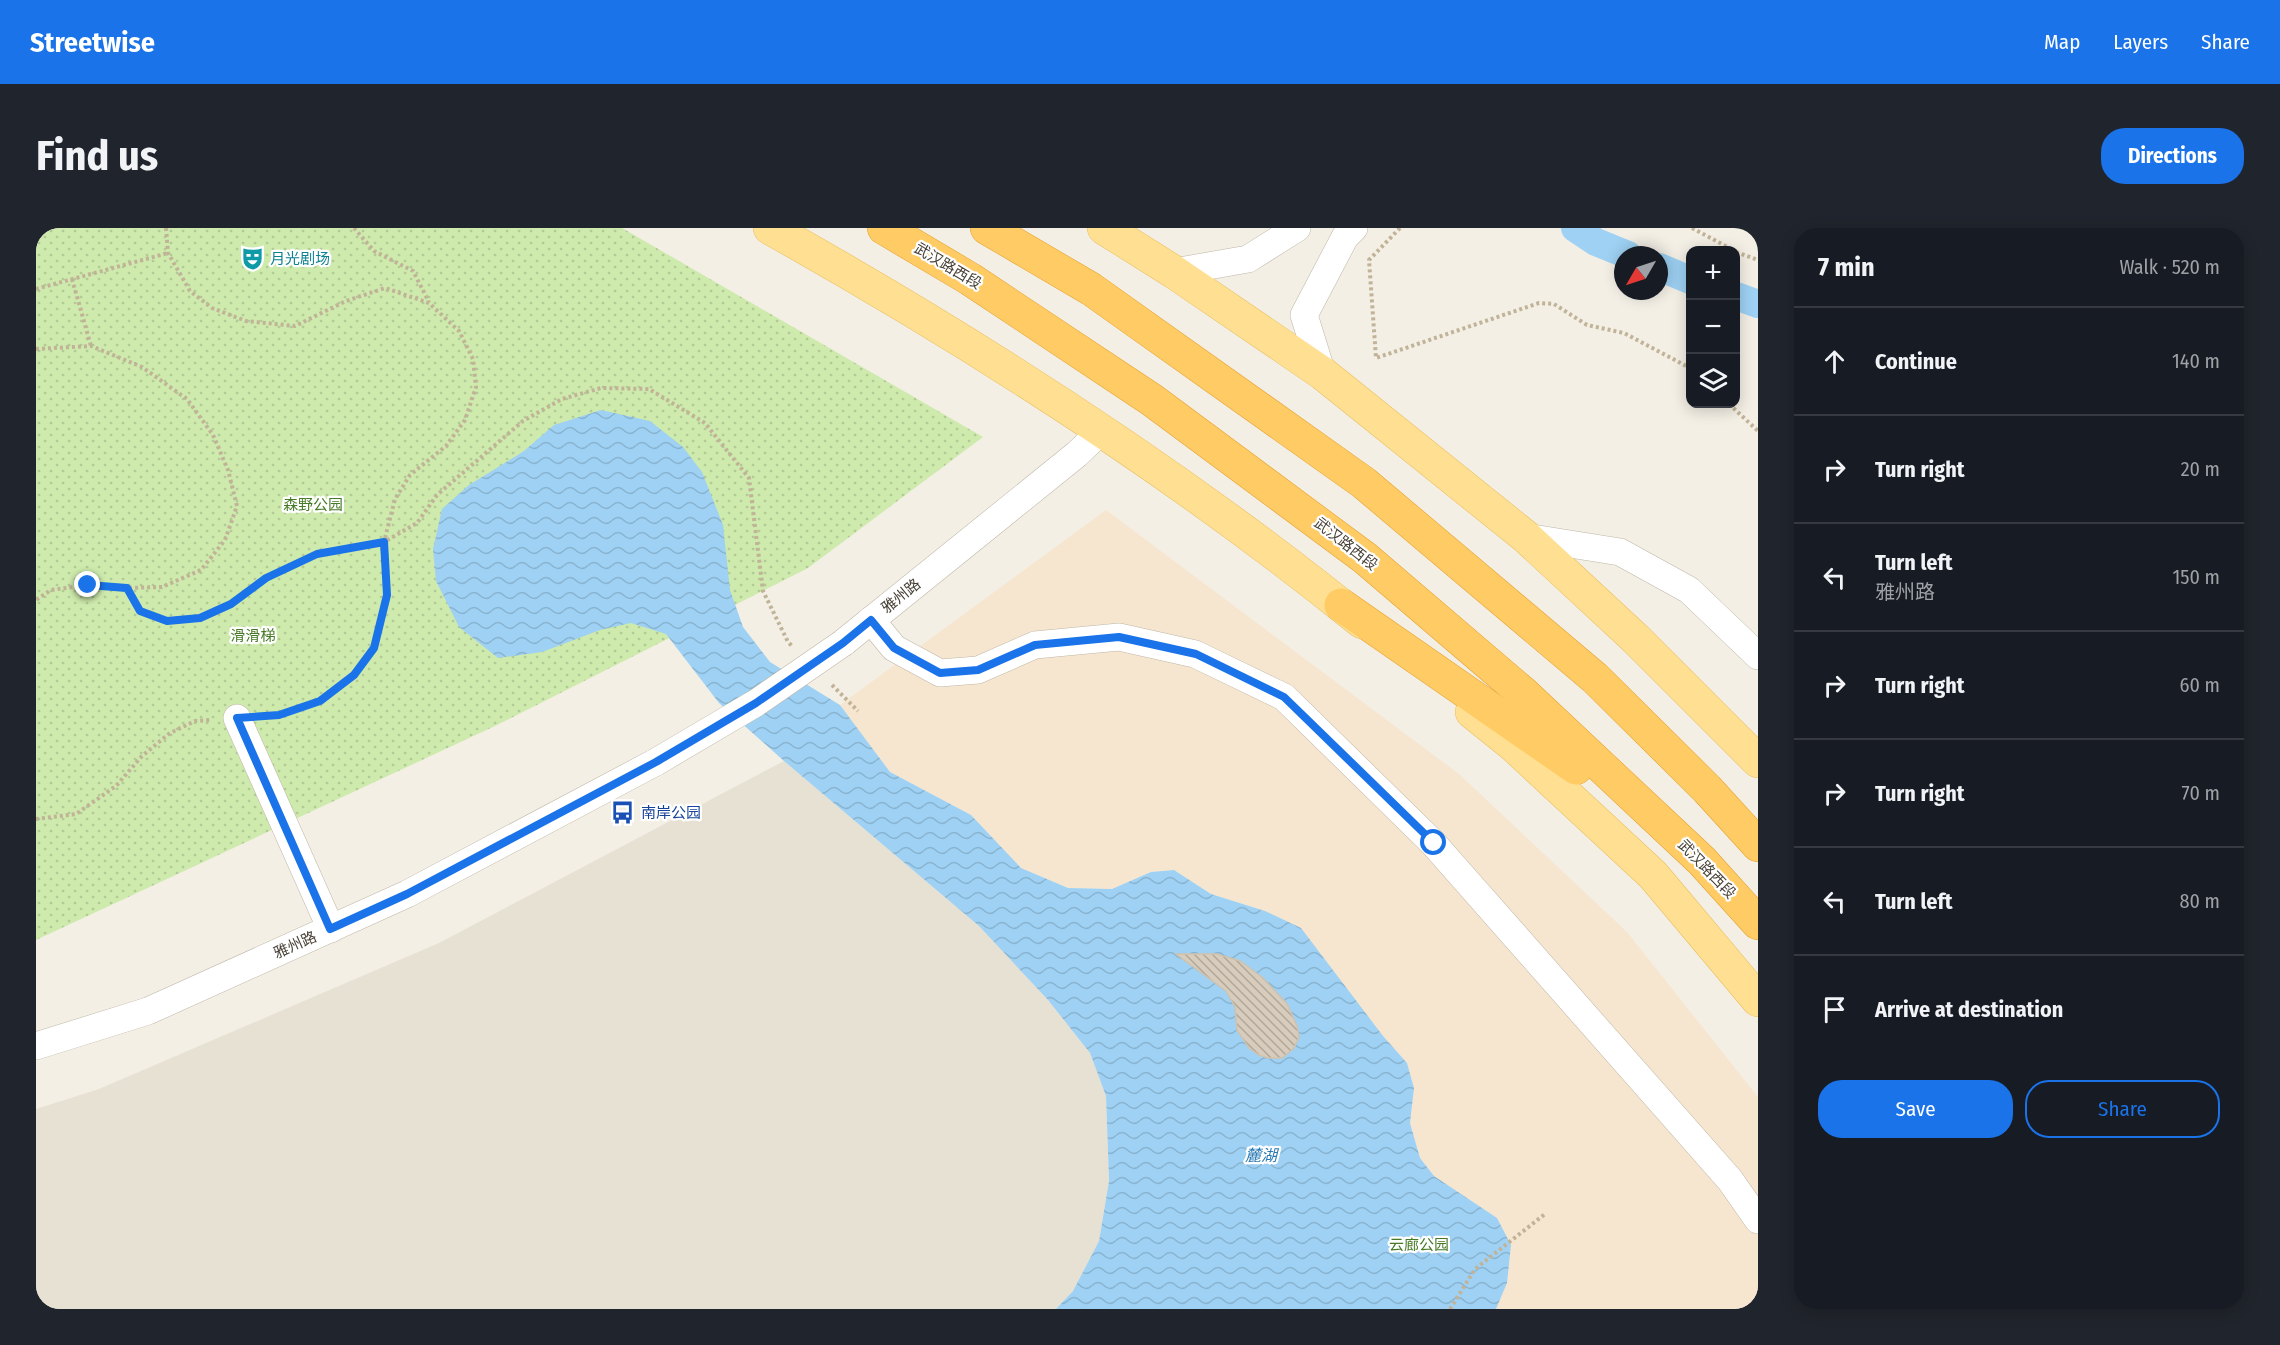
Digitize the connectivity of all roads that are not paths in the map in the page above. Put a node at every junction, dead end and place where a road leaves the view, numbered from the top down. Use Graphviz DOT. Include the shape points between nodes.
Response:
graph roads {
  1 [pos="770,228"];
  2 [pos="884,228"];
  3 [pos="987,228"];
  4 [pos="1104,228"];
  5 [pos="1296,228"];
  6 [pos="1354,228"];
  7 [pos="1174,272"];
  8 [pos="1322,373"];
  9 [pos="1102,430"];
  10 [pos="1526,537"];
  11 [pos="1341,605"];
  12 [pos="871,620"];
  13 [pos="1758,656"];
  14 [pos="237,718"];
  15 [pos="1758,761"];
  16 [pos="1758,845"];
  17 [pos="1702,861"];
  18 [pos="1758,923"];
  19 [pos="330,929"];
  20 [pos="1758,1000"];
  21 [pos="36,1046"];
  22 [pos="1758,1220"];
  1 -- 9 [label="main road" via="865,281"];
  2 -- 17 [label="highway, 武汉路西段" via="970,279 1152,400 1365,558 1523,693"];
  3 -- 16 [label="highway" via="1090,289 1364,483 1595,678"];
  4 -- 7 [label="main road"];
  5 -- 7 [label="street" via="1248,259"];
  6 -- 8 [label="street" via="1345,237 1305,315"];
  7 -- 8 [label="main road"];
  8 -- 10 [label="main road"];
  9 -- 11 [label="main road" via="1210,505"];
  9 -- 12 [label="street, 雅州路"];
  10 -- 13 [label="street" via="1620,552 1689,590"];
  10 -- 15 [label="main road" via="1636,639"];
  11 -- 17 [label="highway" via="1549,747"];
  11 -- 20 [label="main road" via="1513,745 1653,875"];
  12 -- 19 [label="street, 雅州路, bridge" via="756,703 656,762 407,894"];
  12 -- 22 [label="street" via="894,648 940,673 978,670 1035,645 1119,637 1196,654 1284,697 1434,843 1730,1179"];
  14 -- 19 [label="street"];
  17 -- 18 [label="highway, 武汉路西段"];
  19 -- 21 [label="street, 雅州路" via="148,1011"];
}
